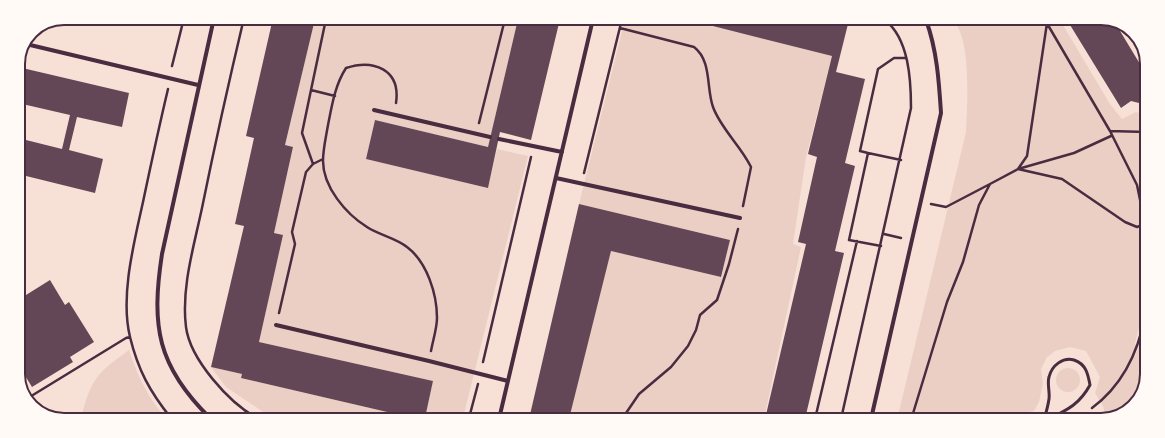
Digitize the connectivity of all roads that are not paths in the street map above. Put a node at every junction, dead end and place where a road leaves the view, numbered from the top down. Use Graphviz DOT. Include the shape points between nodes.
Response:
graph roads {
  1 [pos="212,25"];
  2 [pos="591,25"];
  3 [pos="927,25"];
  4 [pos="30,45"];
  5 [pos="198,85"];
  6 [pos="374,110"];
  7 [pos="490,137"];
  8 [pos="499,139"];
  9 [pos="562,152"];
  10 [pos="556,178"];
  11 [pos="740,218"];
  12 [pos="276,325"];
  13 [pos="508,381"];
  14 [pos="206,413"];
  15 [pos="500,413"];
  16 [pos="872,413"];
  17 [pos="1046,413"];
  18 [pos="1061,413"];
  1 -- 5 [label="street"];
  2 -- 9 [label="street"];
  3 -- 16 [label="street" via="935,54 941,113"];
  4 -- 5 [label="street"];
  5 -- 14 [label="street" via="162,254 157,284 157,315 159,333 167,359 178,382"];
  6 -- 7 [label="street"];
  8 -- 9 [label="street"];
  9 -- 10 [label="street"];
  10 -- 11 [label="street"];
  10 -- 13 [label="street"];
  12 -- 13 [label="street"];
  13 -- 15 [label="street"];
  17 -- 18 [label="lane" via="1049,377 1060,361 1070,359 1080,362 1087,372 1090,385 1075,406"];
}
